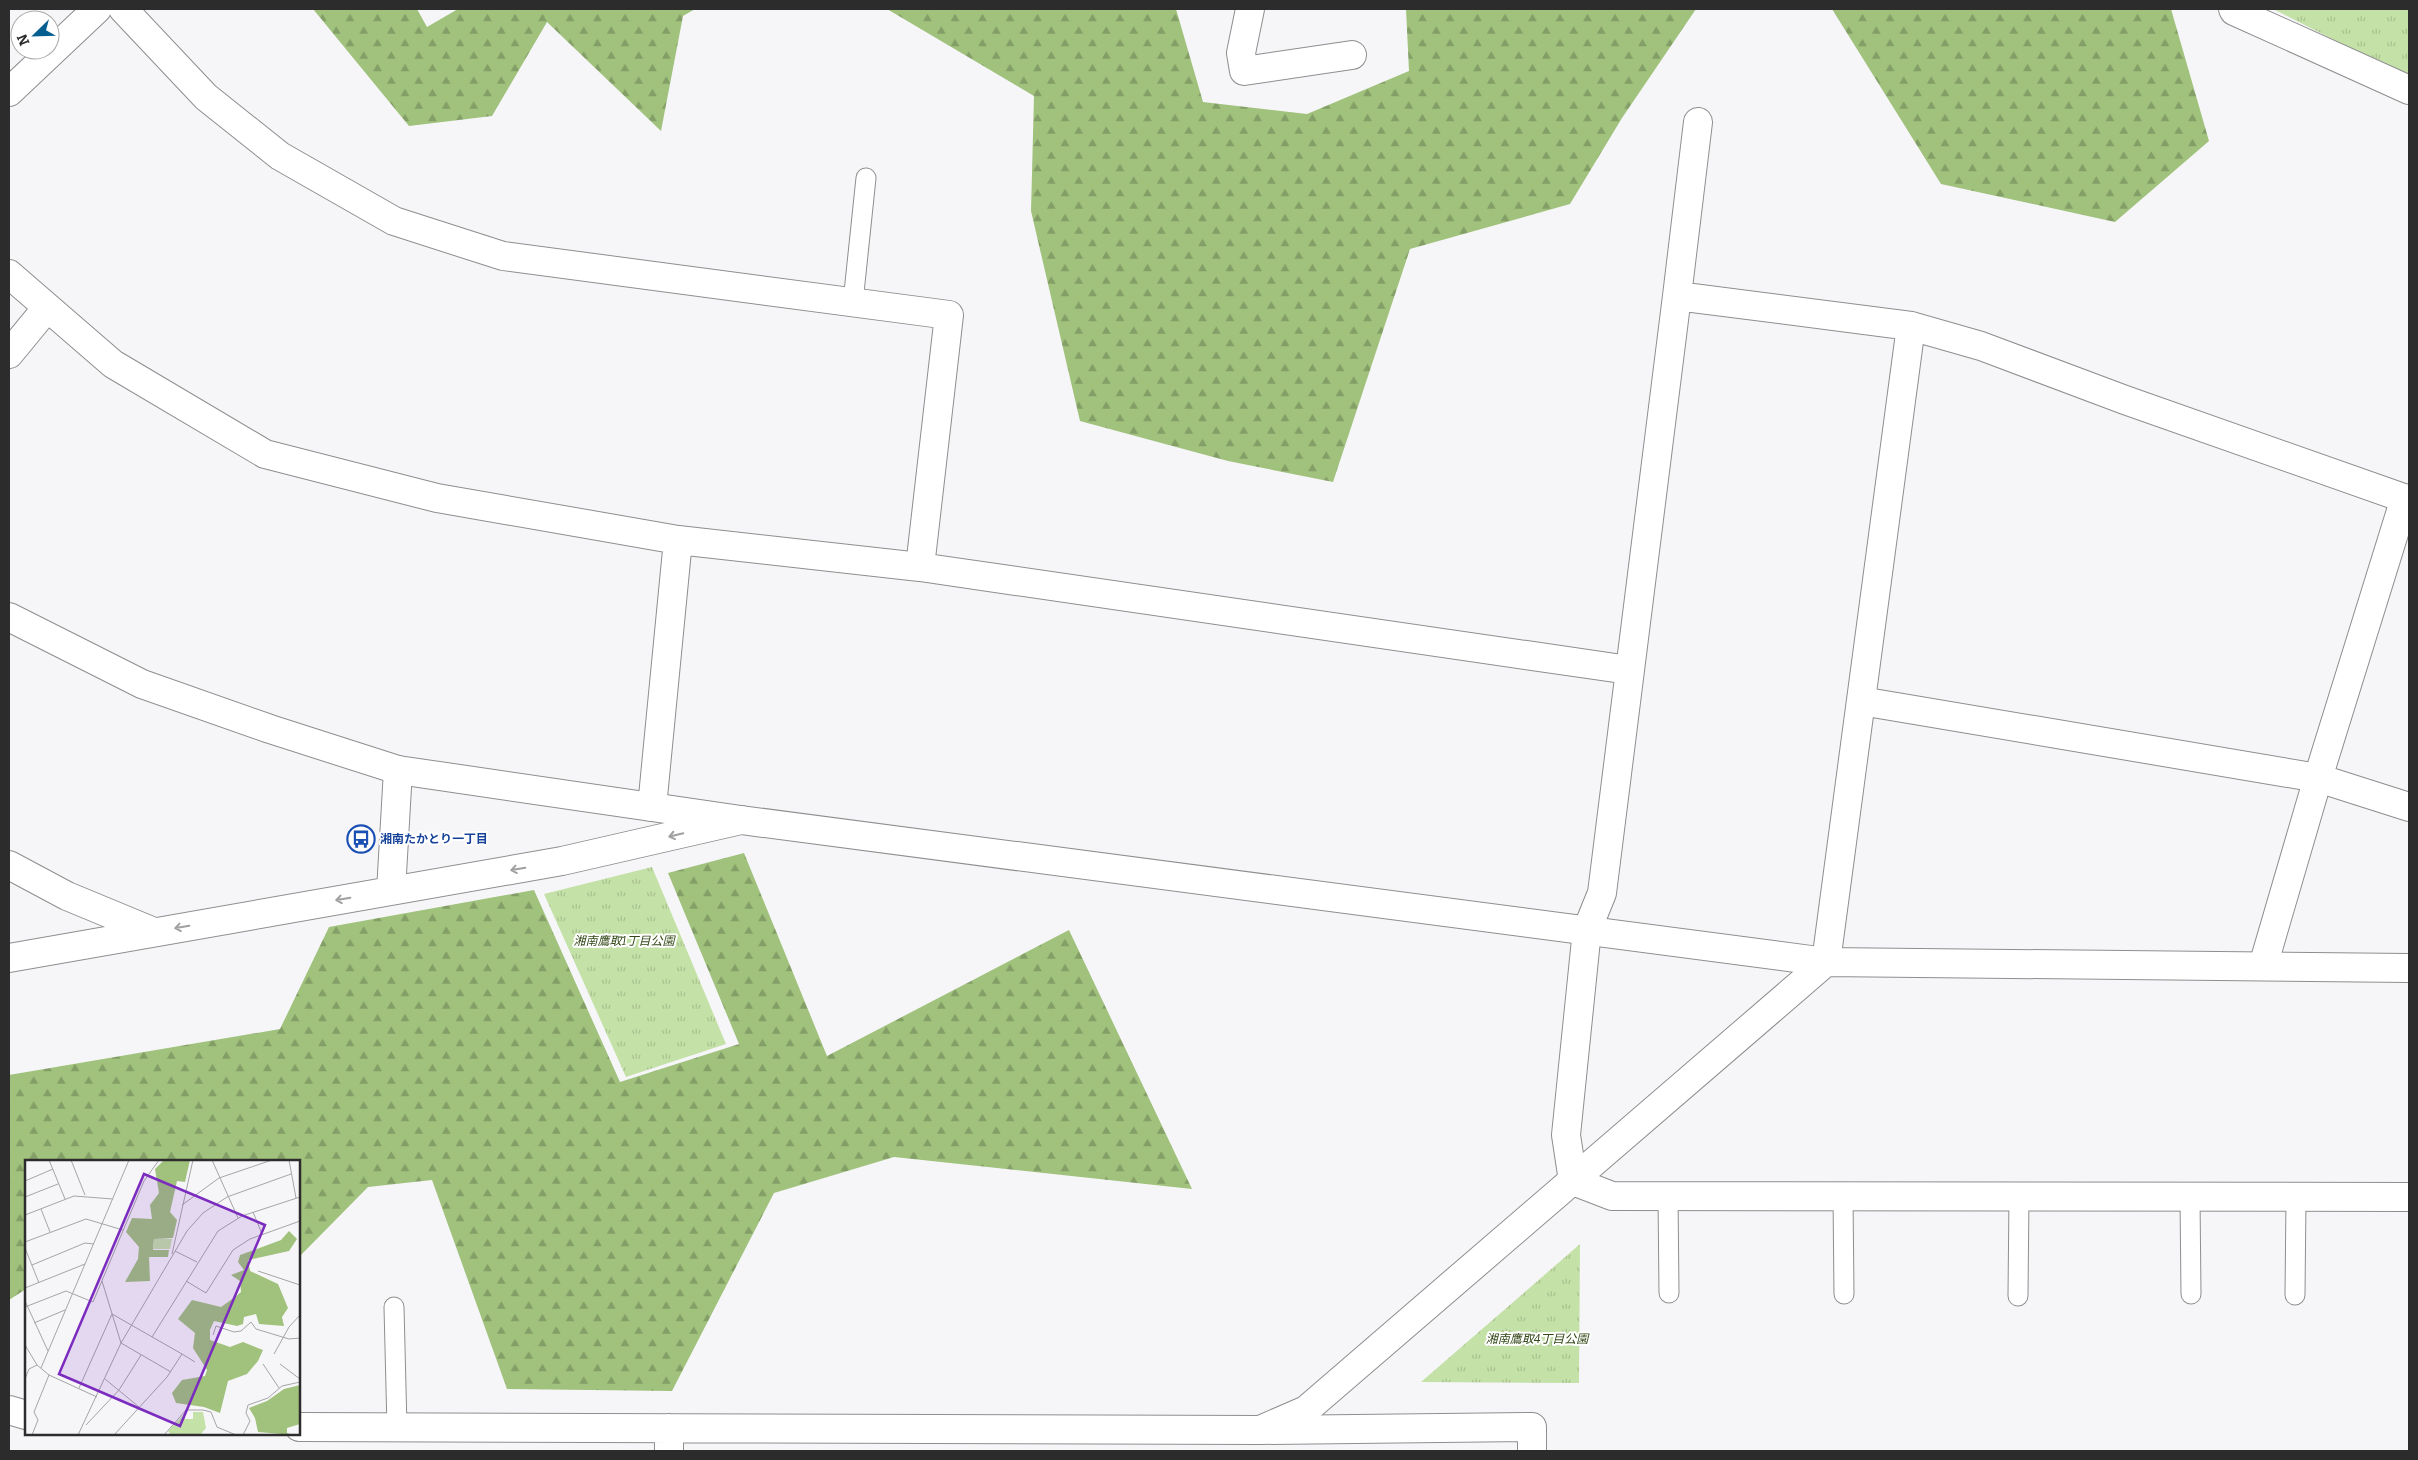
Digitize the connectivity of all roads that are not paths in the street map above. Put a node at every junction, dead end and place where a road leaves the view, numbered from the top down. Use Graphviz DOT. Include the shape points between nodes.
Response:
graph roads {
  1 [pos="97,9"];
  2 [pos="123,9"];
  3 [pos="1250,9"];
  4 [pos="2233,9"];
  5 [pos="1352,55"];
  6 [pos="2409,90"];
  7 [pos="9,92"];
  8 [pos="1698,122"];
  9 [pos="866,178"];
  10 [pos="9,274"];
  11 [pos="1677,296"];
  12 [pos="853,302"];
  13 [pos="46,309"];
  14 [pos="1911,326"];
  15 [pos="9,354"];
  16 [pos="2407,499"];
  17 [pos="678,540"];
  18 [pos="920,567"];
  19 [pos="9,617"];
  20 [pos="1629,670"];
  21 [pos="1861,701"];
  22 [pos="398,770"];
  23 [pos="2318,778"];
  24 [pos="652,807"];
  25 [pos="2409,807"];
  26 [pos="741,820"];
  27 [pos="9,865"];
  28 [pos="390,891"];
  29 [pos="1587,930"];
  30 [pos="154,932"];
  31 [pos="9,958"];
  32 [pos="1826,962"];
  33 [pos="2263,966"];
  34 [pos="2409,968"];
  35 [pos="1573,1181"];
  36 [pos="1668,1196"];
  37 [pos="1843,1196"];
  38 [pos="2019,1196"];
  39 [pos="2190,1196"];
  40 [pos="2409,1198"];
  41 [pos="2296,1199"];
  42 [pos="1669,1294"];
  43 [pos="1844,1294"];
  44 [pos="2191,1294"];
  45 [pos="2295,1295"];
  46 [pos="2018,1296"];
  47 [pos="394,1307"];
  48 [pos="9,1410"];
  49 [pos="25,1415"];
  50 [pos="300,1427"];
  51 [pos="397,1428"];
  52 [pos="1260,1430"];
  53 [pos="669,1440"];
  54 [pos="1532,1451"];
  1 -- 7 [label="street"];
  2 -- 12 [label="street" via="206,97 280,156 394,221 503,256"];
  3 -- 5 [label="street" via="1241,53 1244,70"];
  4 -- 6 [label="street"];
  8 -- 11 [label="street"];
  9 -- 12 [label="lane"];
  10 -- 13 [label="street"];
  11 -- 14 [label="street"];
  11 -- 20 [label="street"];
  12 -- 18 [label="street" via="949,315"];
  13 -- 15 [label="street"];
  13 -- 17 [label="street" via="112,364 265,454 437,498"];
  14 -- 16 [label="street" via="1981,346"];
  14 -- 21 [label="street"];
  16 -- 23 [label="street"];
  17 -- 18 [label="street"];
  17 -- 24 [label="street"];
  18 -- 20 [label="street"];
  19 -- 22 [label="street" via="142,684"];
  20 -- 29 [label="street" via="1602,893"];
  21 -- 23 [label="street"];
  21 -- 32 [label="street"];
  22 -- 24 [label="street"];
  22 -- 28 [label="street"];
  23 -- 25 [label="street"];
  23 -- 33 [label="street"];
  24 -- 26 [label="street"];
  26 -- 28 [label="street, one-way" via="562,861"];
  26 -- 29 [label="street"];
  27 -- 30 [label="street" via="67,896"];
  28 -- 30 [label="street, one-way"];
  29 -- 32 [label="street"];
  29 -- 35 [label="street" via="1566,1135"];
  30 -- 31 [label="street"];
  32 -- 33 [label="street"];
  32 -- 35 [label="street"];
  33 -- 34 [label="street"];
  35 -- 36 [label="street" via="1612,1196"];
  35 -- 52 [label="street" via="1306,1410"];
  36 -- 37 [label="street"];
  36 -- 42 [label="lane"];
  37 -- 38 [label="street"];
  37 -- 43 [label="lane"];
  38 -- 39 [label="street"];
  38 -- 46 [label="lane"];
  39 -- 41 [label="street"];
  39 -- 44 [label="lane"];
  40 -- 41 [label="street"];
  41 -- 45 [label="lane"];
  47 -- 51 [label="lane"];
  48 -- 49 [label="street"];
  50 -- 51 [label="street"];
  51 -- 53 [label="street"];
  52 -- 53 [label="street"];
  52 -- 54 [label="street" via="1532,1427"];
}
